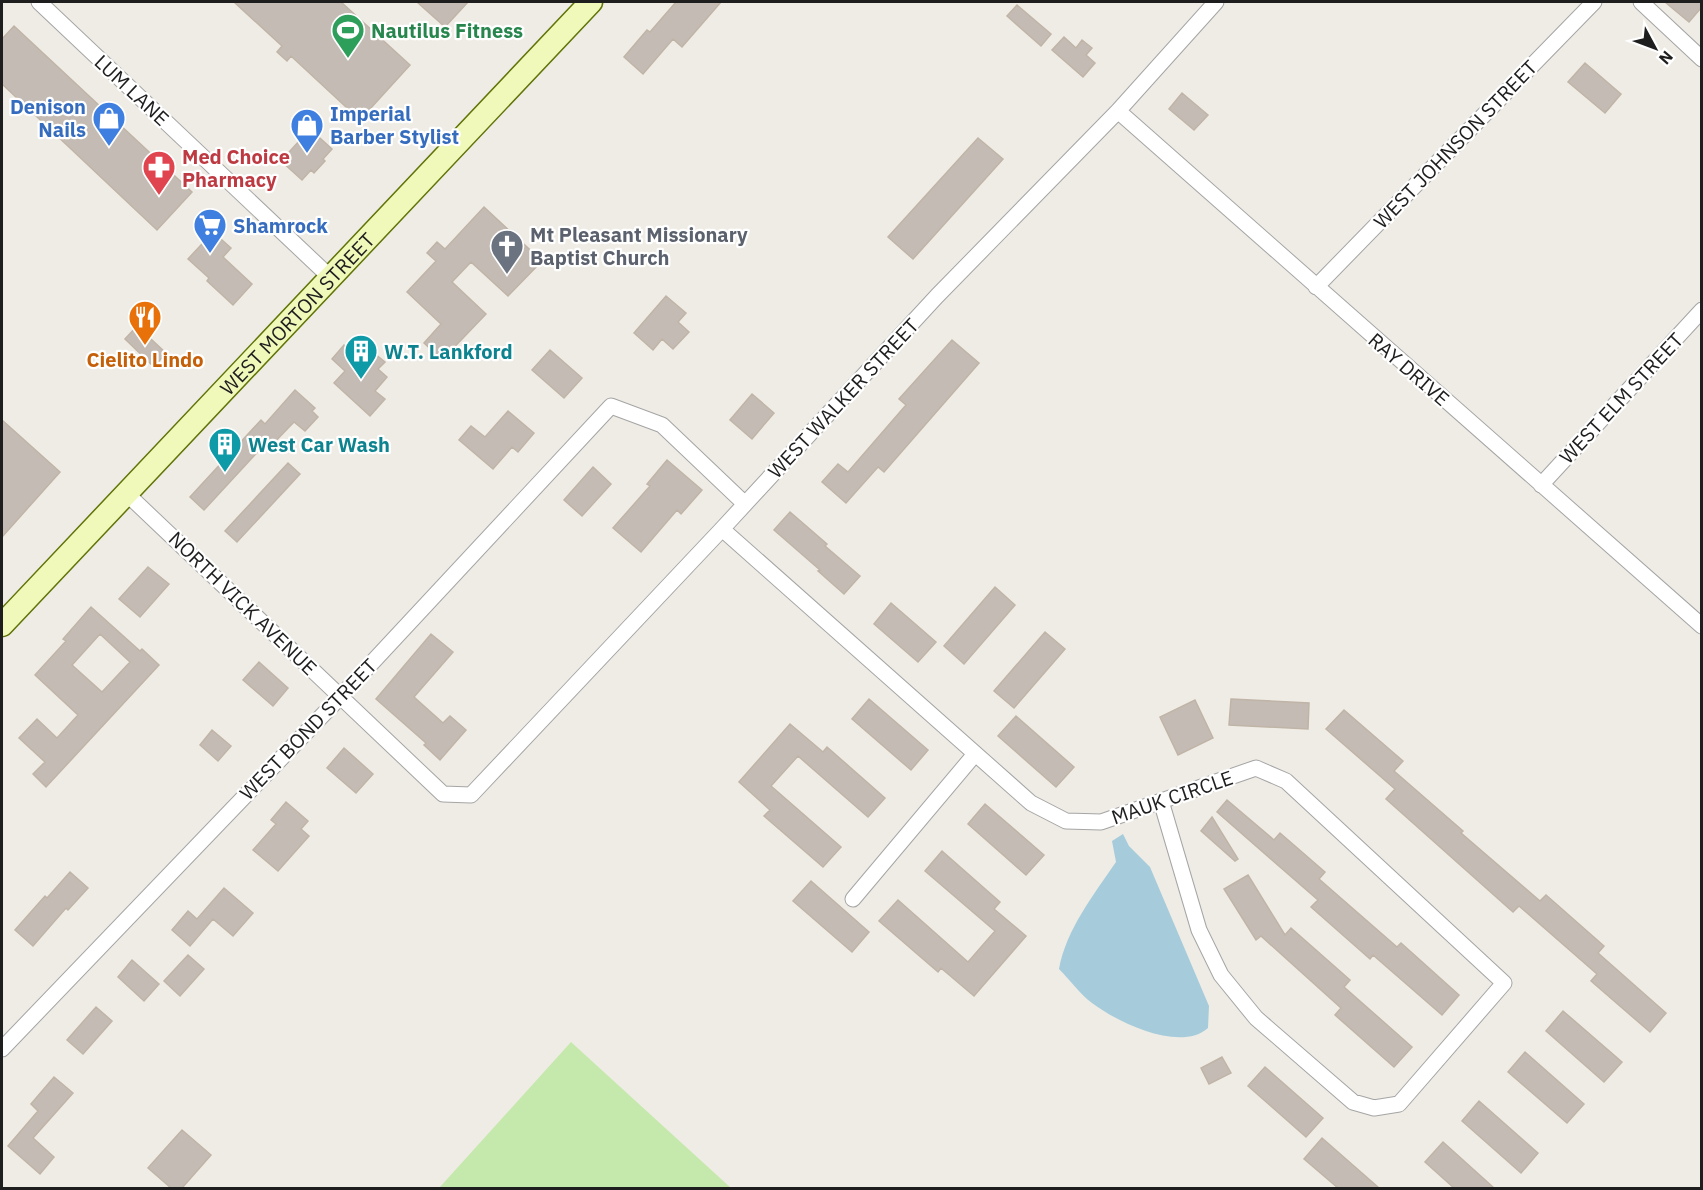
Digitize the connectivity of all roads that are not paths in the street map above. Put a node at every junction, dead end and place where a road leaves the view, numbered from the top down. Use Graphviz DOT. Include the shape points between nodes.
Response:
graph roads {
  1 [pos="39,2"];
  2 [pos="591,2"];
  3 [pos="1216,2"];
  4 [pos="1594,2"];
  5 [pos="1641,2"];
  6 [pos="1701,59"];
  7 [pos="1118,111"];
  8 [pos="330,278"];
  9 [pos="1316,286"];
  10 [pos="1701,310"];
  11 [pos="1541,485"];
  12 [pos="126,492"];
  13 [pos="745,504"];
  14 [pos="722,529"];
  15 [pos="2,625"];
  16 [pos="1701,626"];
  17 [pos="340,696"];
  18 [pos="975,754"];
  19 [pos="471,795"];
  20 [pos="1161,801"];
  21 [pos="853,898"];
  22 [pos="2,1048"];
  1 -- 8 [label="street, LUM LANE"];
  2 -- 8 [label="main road, WEST MORTON STREET"];
  3 -- 7 [label="street, WEST WALKER STREET"];
  4 -- 9 [label="street, WEST JOHNSON STREET"];
  5 -- 6 [label="street"];
  7 -- 9 [label="street, RAY DRIVE"];
  7 -- 13 [label="street, WEST WALKER STREET" via="937,296"];
  8 -- 12 [label="main road, WEST MORTON STREET"];
  9 -- 11 [label="street, RAY DRIVE"];
  10 -- 11 [label="street, WEST ELM STREET"];
  11 -- 16 [label="street, RAY DRIVE"];
  12 -- 15 [label="main road, WEST MORTON STREET"];
  12 -- 17 [label="street, NORTH VICK AVENUE"];
  13 -- 14 [label="street, WEST WALKER STREET"];
  13 -- 17 [label="street, WEST BOND STREET" via="662,425 611,406"];
  14 -- 18 [label="street, MAUK CIRCLE"];
  14 -- 19 [label="street, WEST WALKER STREET"];
  17 -- 19 [label="street, NORTH VICK AVENUE" via="443,794"];
  17 -- 22 [label="street, WEST BOND STREET"];
  18 -- 20 [label="street, MAUK CIRCLE" via="1030,803 1066,821 1101,822"];
  18 -- 21 [label="street"];
  20 -- 20 [label="street, MAUK CIRCLE" via="1199,930 1221,975 1256,1018 1353,1102 1374,1108 1399,1104 1504,983 1286,781 1256,768"];
}
